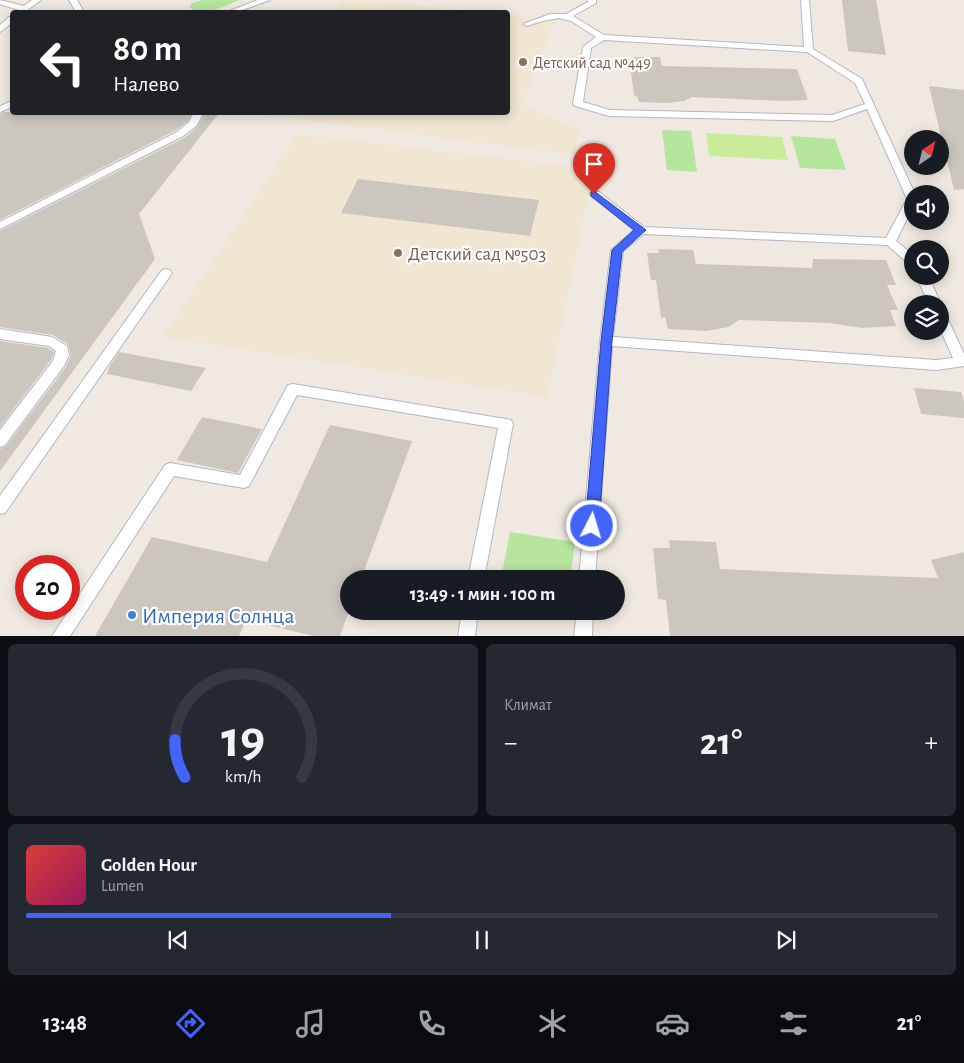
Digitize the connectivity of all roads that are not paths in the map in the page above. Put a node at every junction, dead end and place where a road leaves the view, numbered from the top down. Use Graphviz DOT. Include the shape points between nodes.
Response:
graph roads {
  1 [pos="37,0"];
  2 [pos="266,0"];
  3 [pos="592,0"];
  4 [pos="806,0"];
  5 [pos="0,1"];
  6 [pos="21,10"];
  7 [pos="24,10"];
  8 [pos="237,10"];
  9 [pos="568,16"];
  10 [pos="10,21"];
  11 [pos="527,24"];
  12 [pos="0,29"];
  13 [pos="602,37"];
  14 [pos="809,50"];
  15 [pos="870,105"];
  16 [pos="198,115"];
  17 [pos="594,194"];
  18 [pos="0,226"];
  19 [pos="640,230"];
  20 [pos="890,242"];
  21 [pos="904,253"];
  22 [pos="166,273"];
  23 [pos="0,334"];
  24 [pos="949,334"];
  25 [pos="606,341"];
  26 [pos="963,363"];
  27 [pos="0,441"];
  28 [pos="0,508"];
  29 [pos="478,570"];
  30 [pos="588,570"];
  31 [pos="469,620"];
  32 [pos="584,620"];
  33 [pos="60,636"];
  34 [pos="466,636"];
  35 [pos="583,636"];
  1 -- 7 [label="lane"];
  2 -- 8 [label="lane"];
  3 -- 9 [label="lane"];
  4 -- 14 [label="lane"];
  5 -- 6 [label="lane"];
  9 -- 11 [label="lane" via="547,15"];
  9 -- 13 [label="lane"];
  10 -- 12 [label="lane"];
  13 -- 14 [label="lane"];
  13 -- 15 [label="lane" via="587,48 578,104 609,113 833,118"];
  14 -- 15 [label="lane" via="859,81"];
  15 -- 20 [label="lane" via="912,199"];
  16 -- 18 [label="lane" via="193,124 180,134"];
  17 -- 19 [label="lane"];
  19 -- 20 [label="lane"];
  19 -- 25 [label="lane" via="617,250"];
  20 -- 21 [label="lane"];
  22 -- 28 [label="lane"];
  23 -- 27 [label="lane" via="52,342 62,349 59,363"];
  24 -- 26 [label="lane"];
  25 -- 26 [label="lane" via="936,365"];
  25 -- 30 [label="lane"];
  29 -- 33 [label="lane" via="506,424 293,389 244,482 170,469"];
  31 -- 34 [label="lane"];
  32 -- 35 [label="lane"];
}
